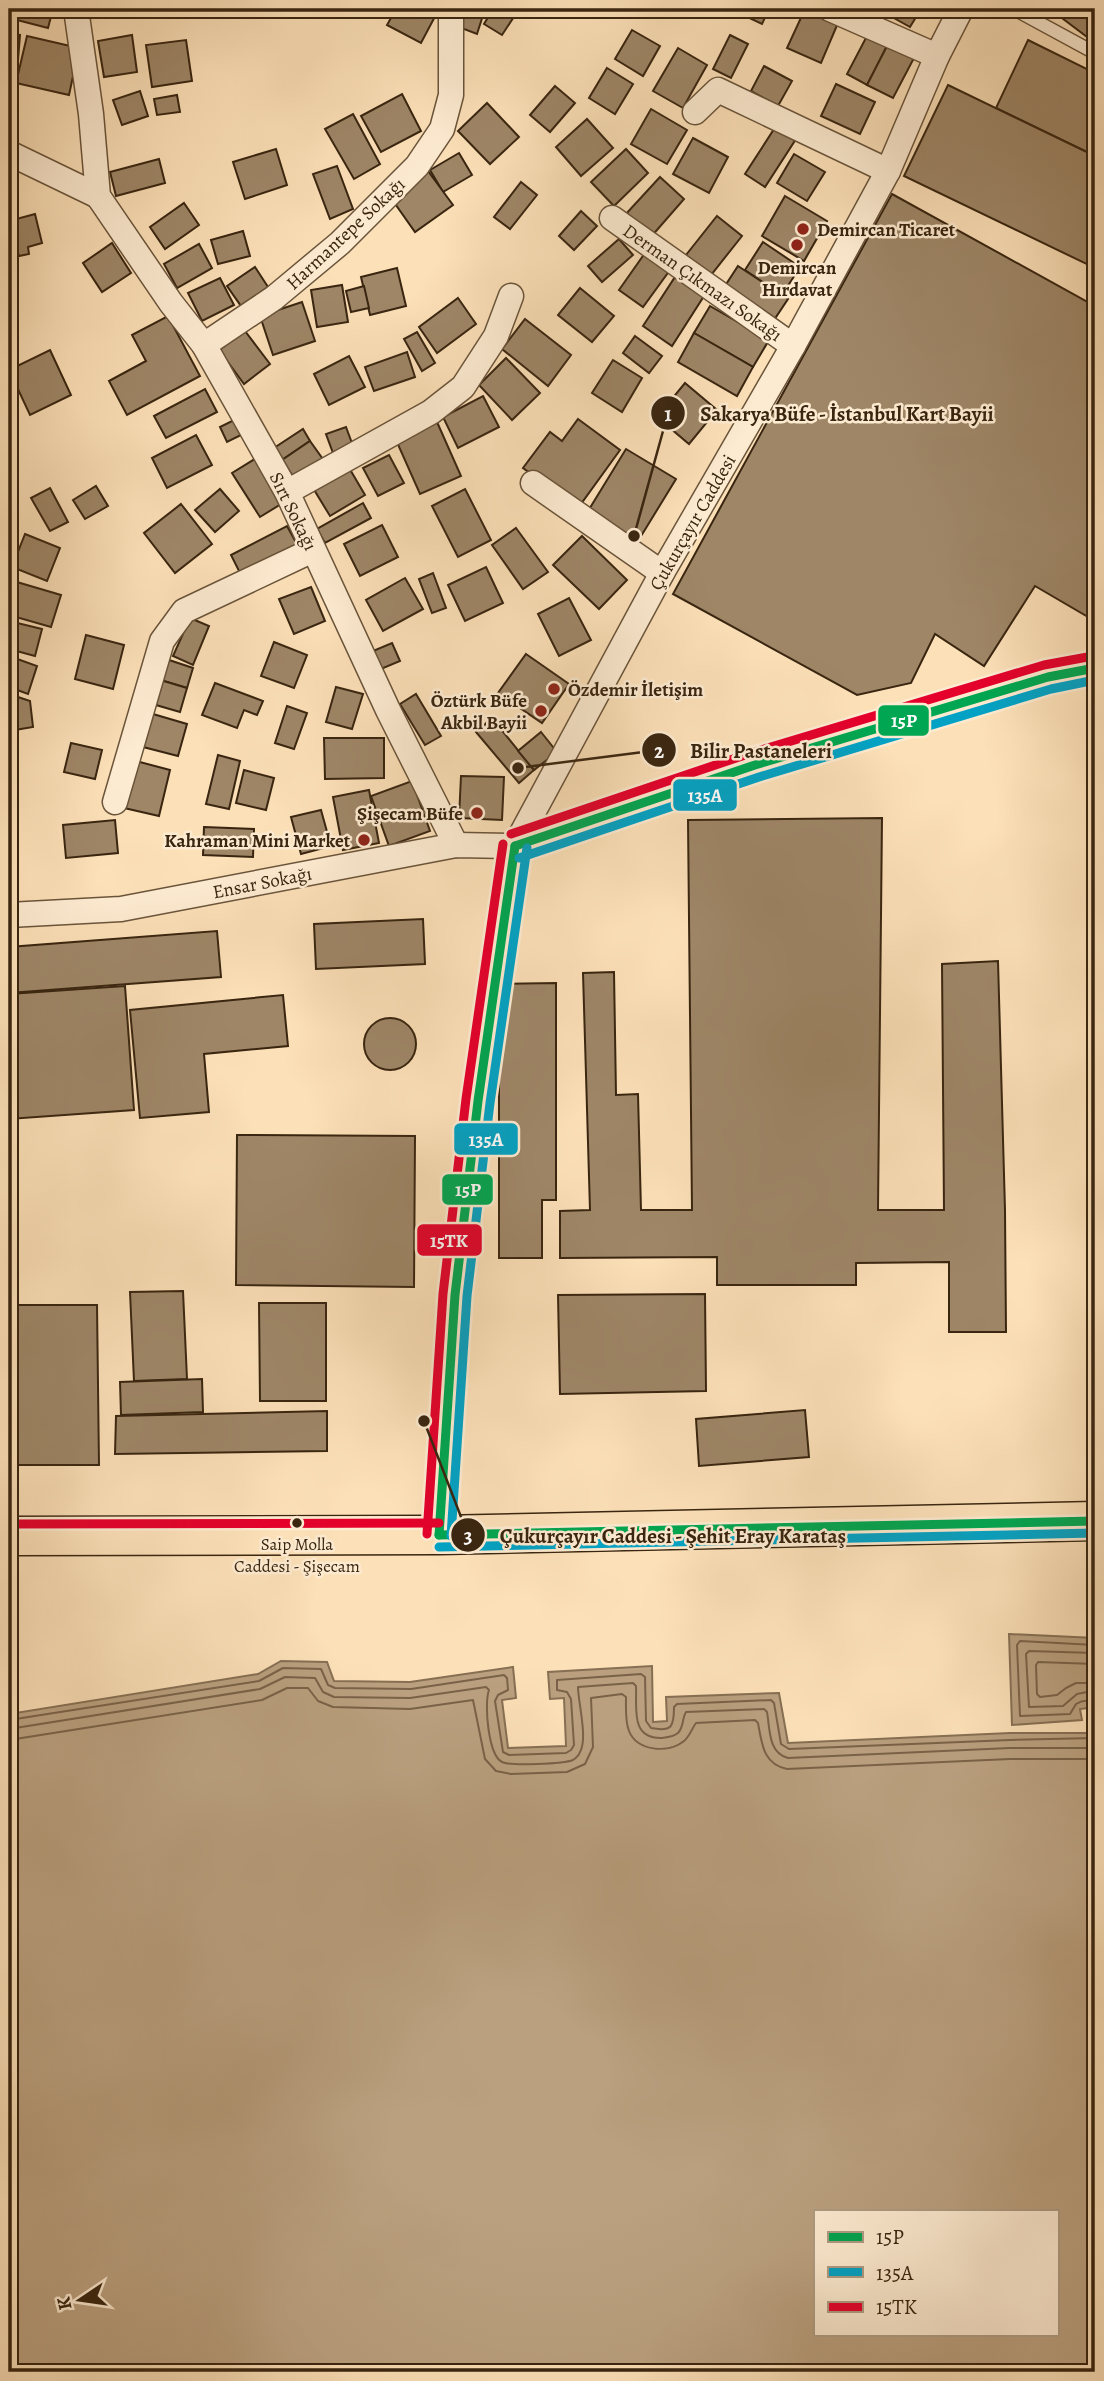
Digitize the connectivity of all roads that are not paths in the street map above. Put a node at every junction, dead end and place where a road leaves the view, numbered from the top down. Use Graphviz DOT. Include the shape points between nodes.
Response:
graph roads {
  1 [pos="76,9"];
  2 [pos="451,9"];
  3 [pos="830,9"];
  4 [pos="961,9"];
  5 [pos="1014,9"];
  6 [pos="1095,53"];
  7 [pos="937,56"];
  8 [pos="695,113"];
  9 [pos="9,153"];
  10 [pos="888,171"];
  11 [pos="98,196"];
  12 [pos="612,218"];
  13 [pos="511,296"];
  14 [pos="204,345"];
  15 [pos="793,346"];
  16 [pos="533,483"];
  17 [pos="287,492"];
  18 [pos="313,550"];
  19 [pos="662,573"];
  20 [pos="1095,668"];
  21 [pos="115,802"];
  22 [pos="456,845"];
  23 [pos="514,846"];
  24 [pos="9,915"];
  25 [pos="1095,1521"];
  26 [pos="439,1535"];
  27 [pos="9,1536"];
  1 -- 11 [label="street"];
  2 -- 14 [label="street, Harmantepe Sokağı" via="451,95 442,129 417,166 331,251 274,298"];
  3 -- 7 [label="street"];
  4 -- 7 [label="street, Çukurçayır Caddesi"];
  5 -- 6 [label="lane"];
  7 -- 10 [label="street, Çukurçayır Caddesi"];
  8 -- 10 [label="street" via="718,89"];
  9 -- 11 [label="street"];
  10 -- 15 [label="street, Çukurçayır Caddesi"];
  11 -- 14 [label="street, Sırt Sokağı"];
  12 -- 15 [label="street, Derman Çıkmazı Sokağı"];
  13 -- 17 [label="street" via="496,336 463,387 432,412"];
  14 -- 17 [label="street, Sırt Sokağı"];
  15 -- 19 [label="street, Çukurçayır Caddesi"];
  16 -- 19 [label="street"];
  17 -- 18 [label="street, Sırt Sokağı"];
  18 -- 21 [label="street" via="184,611 162,640"];
  18 -- 22 [label="street, Sırt Sokağı"];
  19 -- 23 [label="street, Çukurçayır Caddesi"];
  20 -- 23 [label="street, Ensar Sokağı" via="1048,677 769,761"];
  22 -- 23 [label="street, Ensar Sokağı"];
  22 -- 24 [label="street, Ensar Sokağı" via="121,909"];
  23 -- 26 [label="street" via="455,1295"];
  25 -- 26 [label="main road"];
  26 -- 27 [label="main road"];
}
